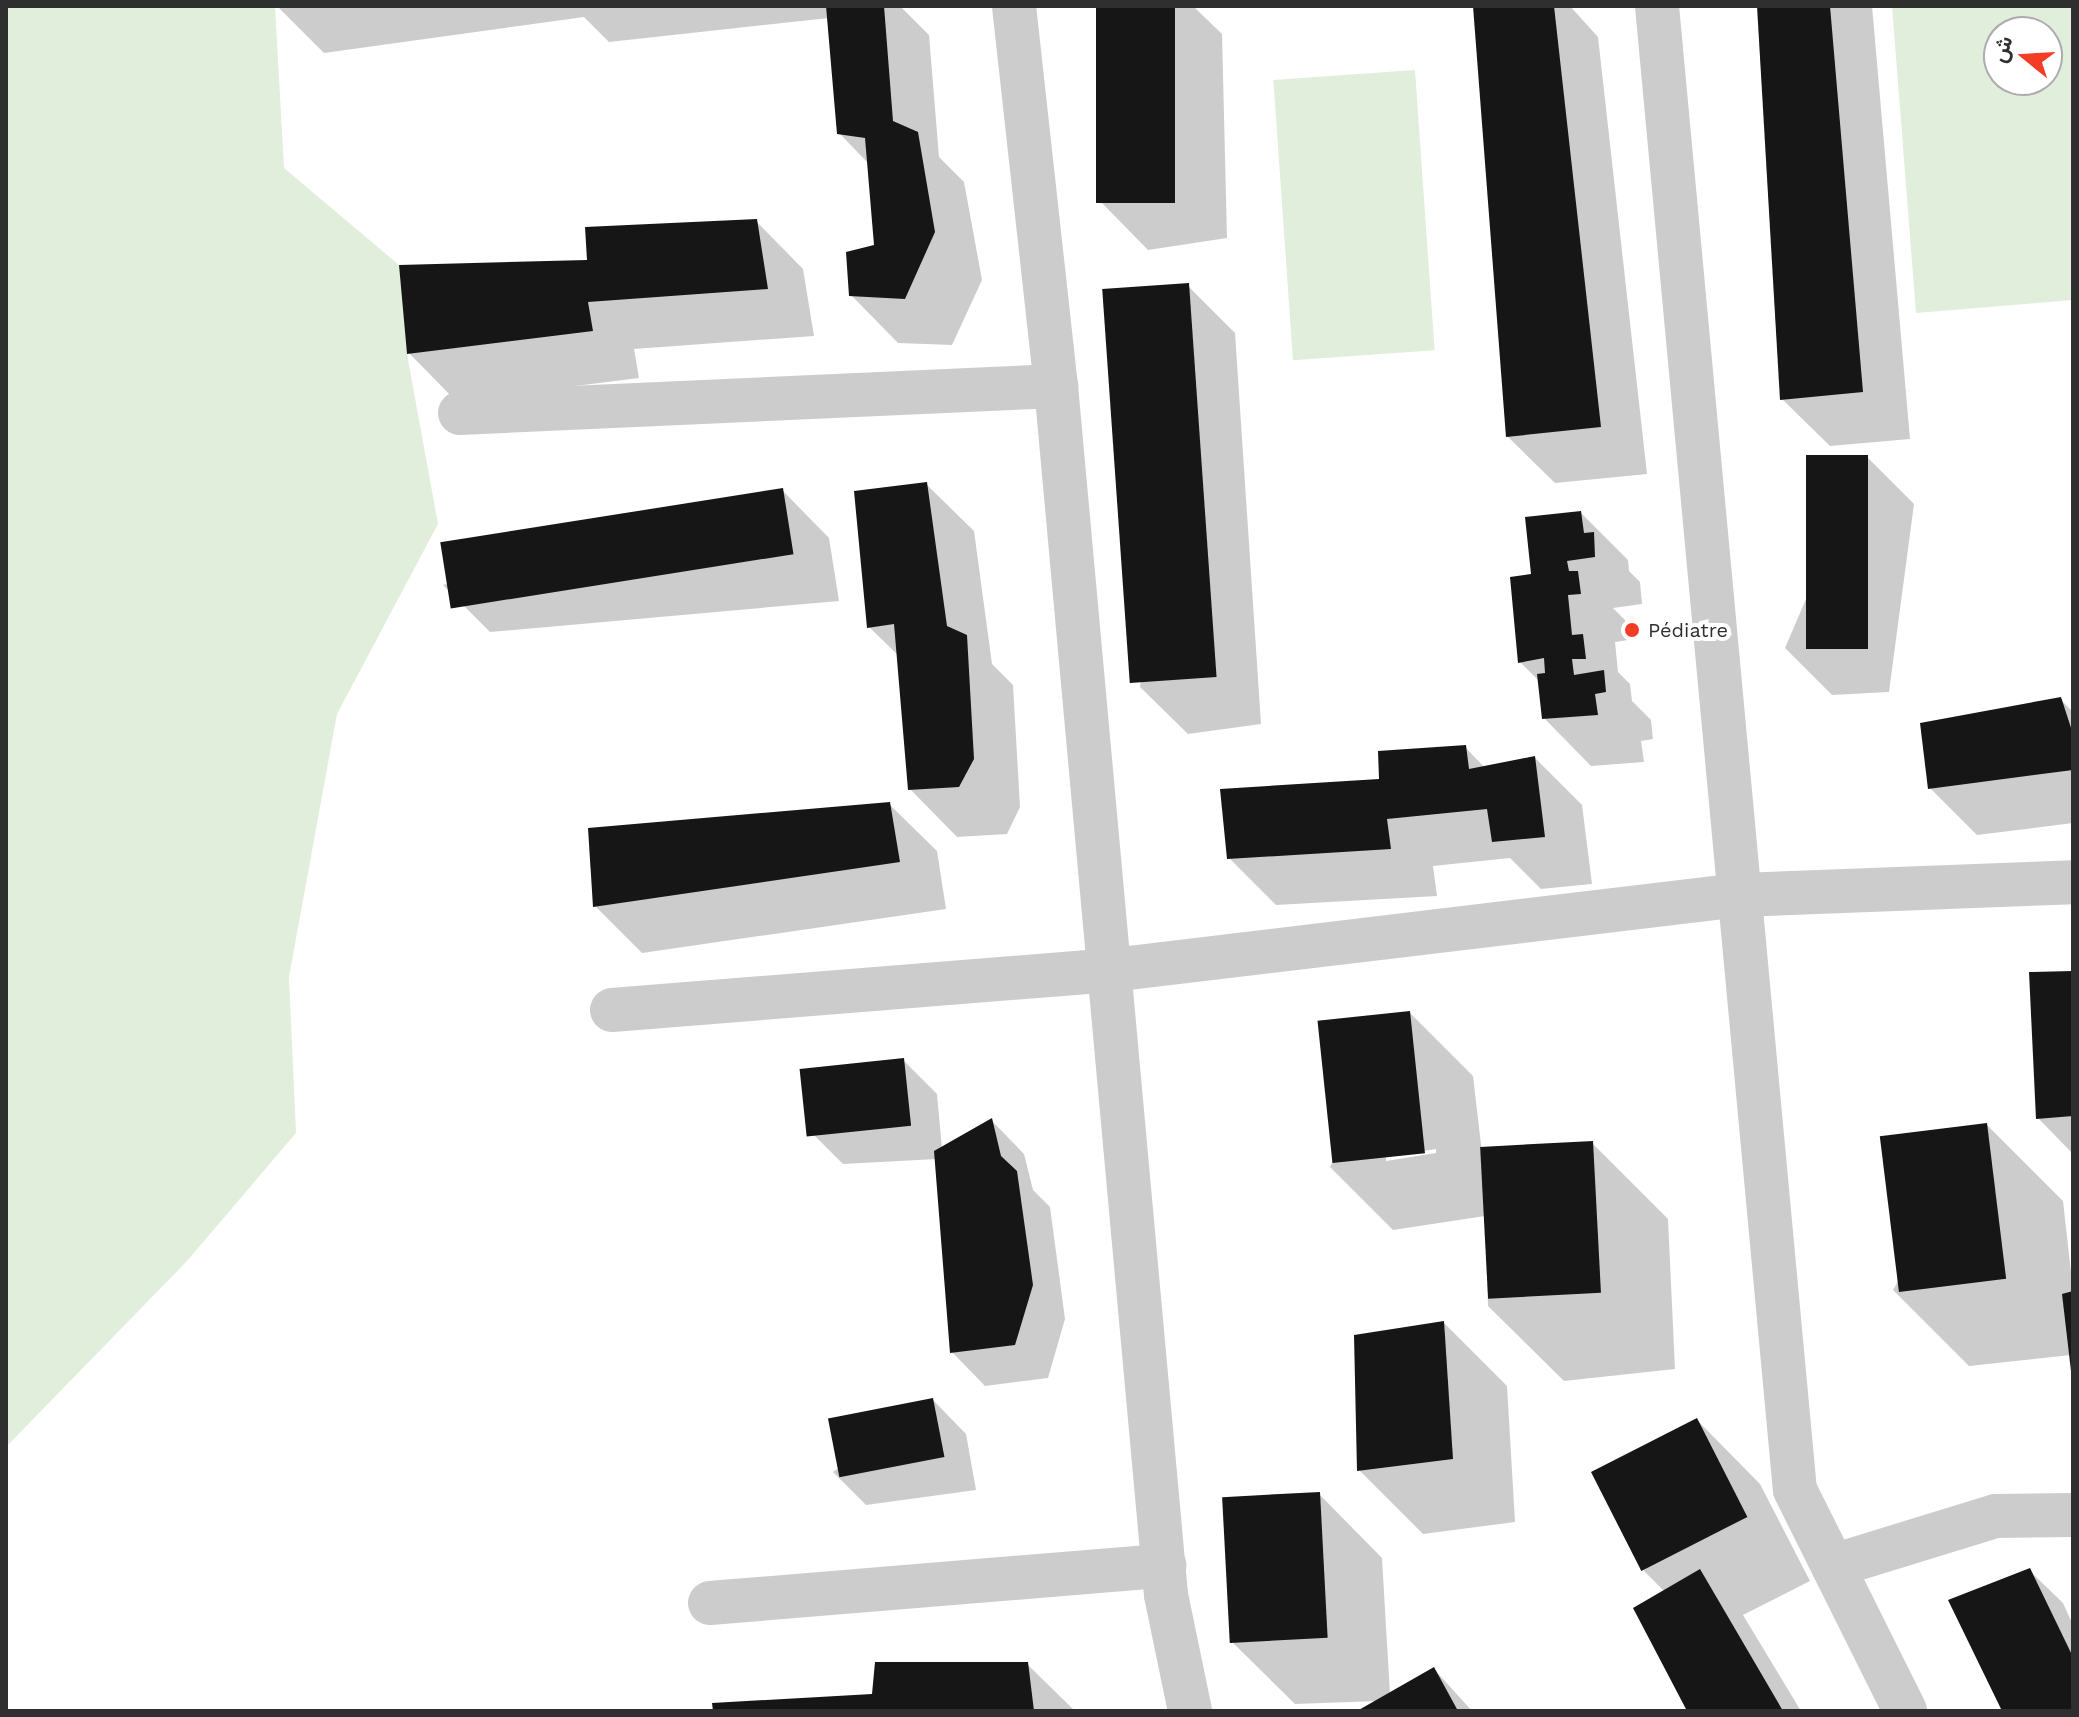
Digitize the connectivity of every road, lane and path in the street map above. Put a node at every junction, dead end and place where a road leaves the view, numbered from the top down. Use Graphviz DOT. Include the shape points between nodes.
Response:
graph roads {
  1 [pos="1014,6"];
  2 [pos="1657,6"];
  3 [pos="1056,386"];
  4 [pos="460,413"];
  5 [pos="2073,882"];
  6 [pos="1739,895"];
  7 [pos="1112,970"];
  8 [pos="612,1010"];
  9 [pos="2073,1515"];
  10 [pos="1164,1566"];
  11 [pos="1833,1566"];
  12 [pos="710,1603"];
  13 [pos="1190,1711"];
  14 [pos="1905,1711"];
  1 -- 3 [label="street"];
  2 -- 6 [label="street"];
  3 -- 4 [label="street"];
  3 -- 7 [label="street"];
  5 -- 6 [label="street"];
  6 -- 7 [label="street"];
  6 -- 11 [label="street" via="1795,1490"];
  7 -- 8 [label="street"];
  7 -- 10 [label="street"];
  9 -- 11 [label="street" via="1996,1516"];
  10 -- 12 [label="street"];
  10 -- 13 [label="street"];
  11 -- 14 [label="street"];
}
